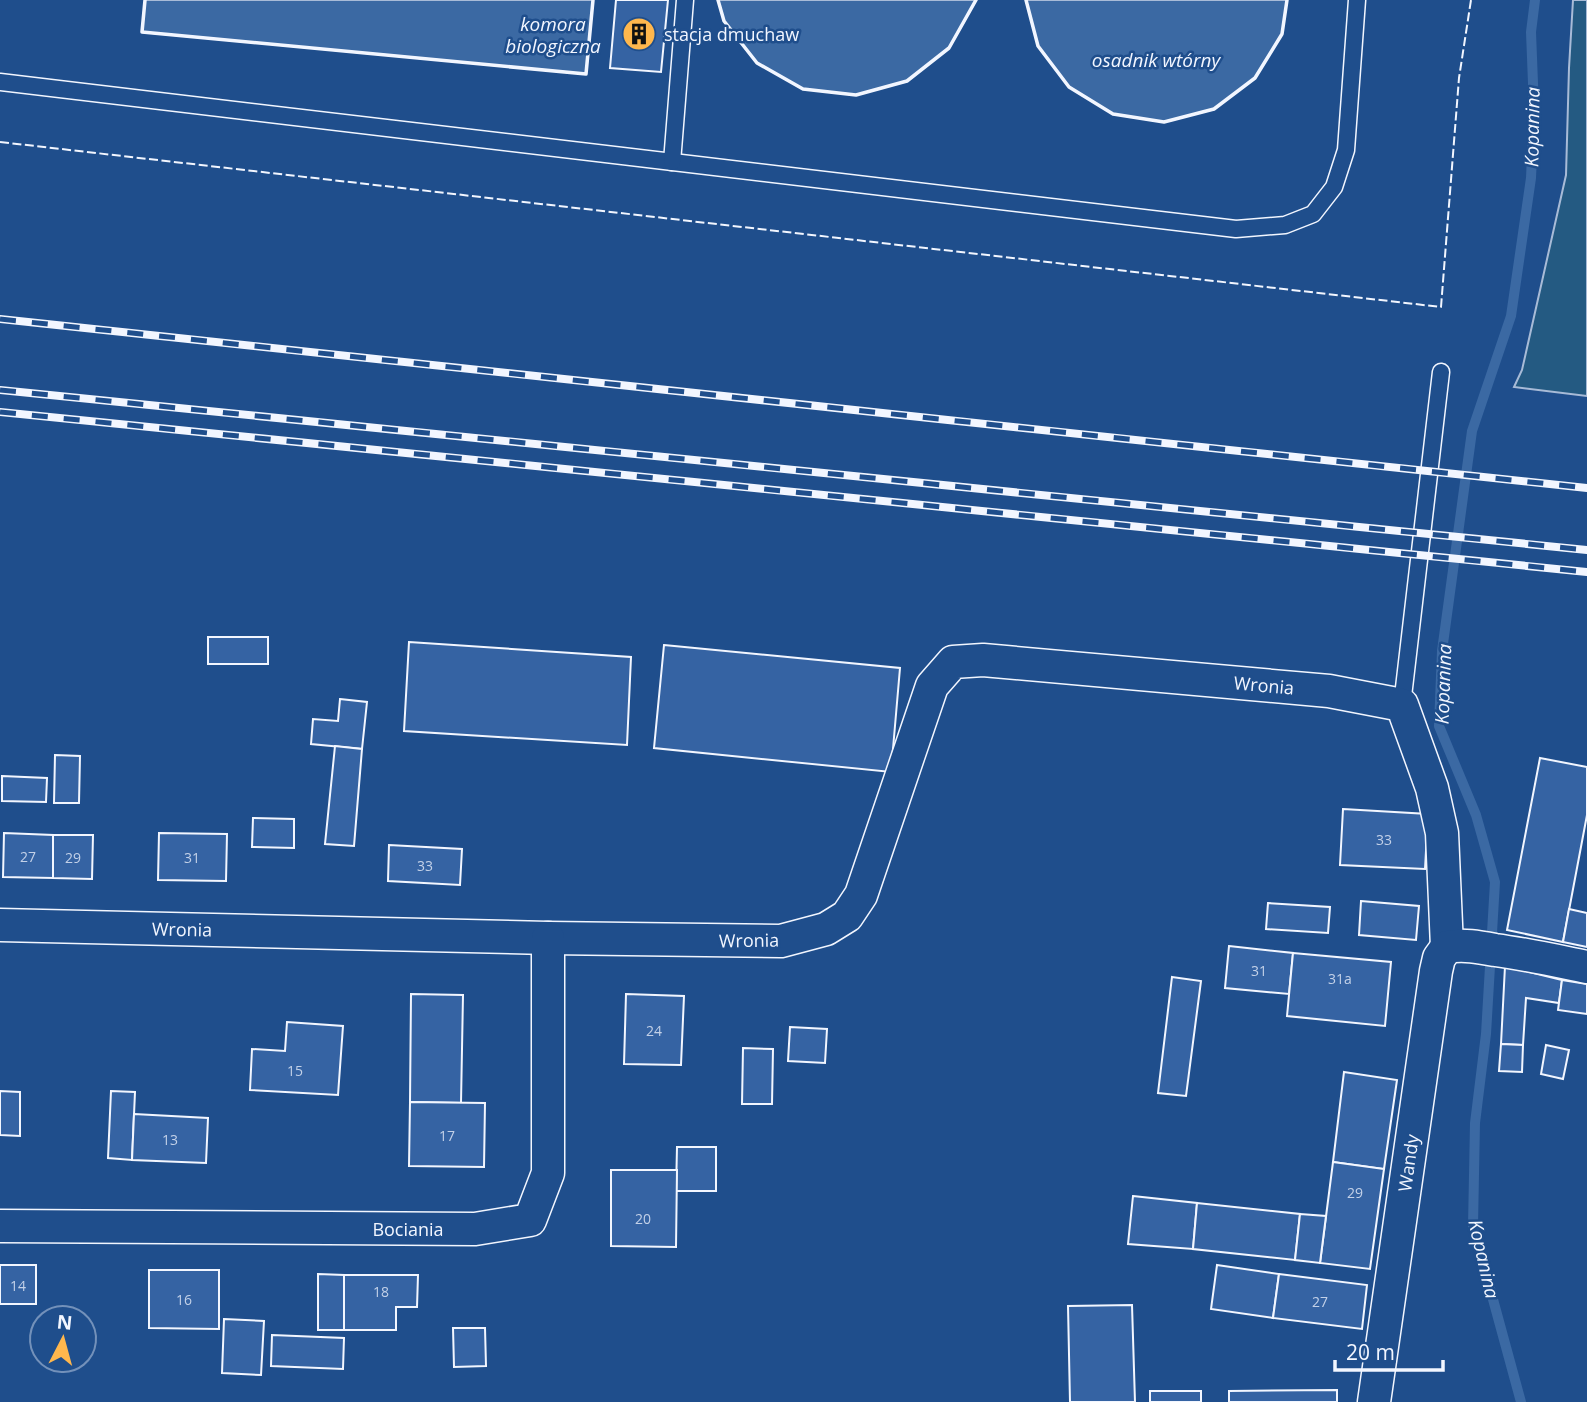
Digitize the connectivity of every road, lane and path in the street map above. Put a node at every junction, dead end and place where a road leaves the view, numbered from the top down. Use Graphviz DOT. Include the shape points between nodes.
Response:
graph roads {
  1 [pos="685,0"];
  2 [pos="1357,0"];
  3 [pos="0,82"];
  4 [pos="672,162"];
  5 [pos="1441,372"];
  6 [pos="1402,705"];
  7 [pos="0,925"];
  8 [pos="548,938"];
  9 [pos="1457,946"];
  10 [pos="1587,967"];
  11 [pos="0,1226"];
  12 [pos="1374,1402"];
  1 -- 4 [label="lane"];
  2 -- 4 [label="lane" via="1346,150 1334,187 1313,214 1285,225 1236,229"];
  3 -- 4 [label="lane"];
  5 -- 6 [label="lane"];
  6 -- 8 [label="street, Wronia" via="1329,691 984,660 953,662 932,686 861,895 847,916 826,929 781,941"];
  6 -- 9 [label="street" via="1432,788"];
  7 -- 8 [label="street, Wronia"];
  8 -- 11 [label="street, Bociania" via="548,1173 530,1220 475,1229"];
  9 -- 10 [label="street"];
  9 -- 12 [label="street, Wandy" via="1439,958 1436,971"];
}
